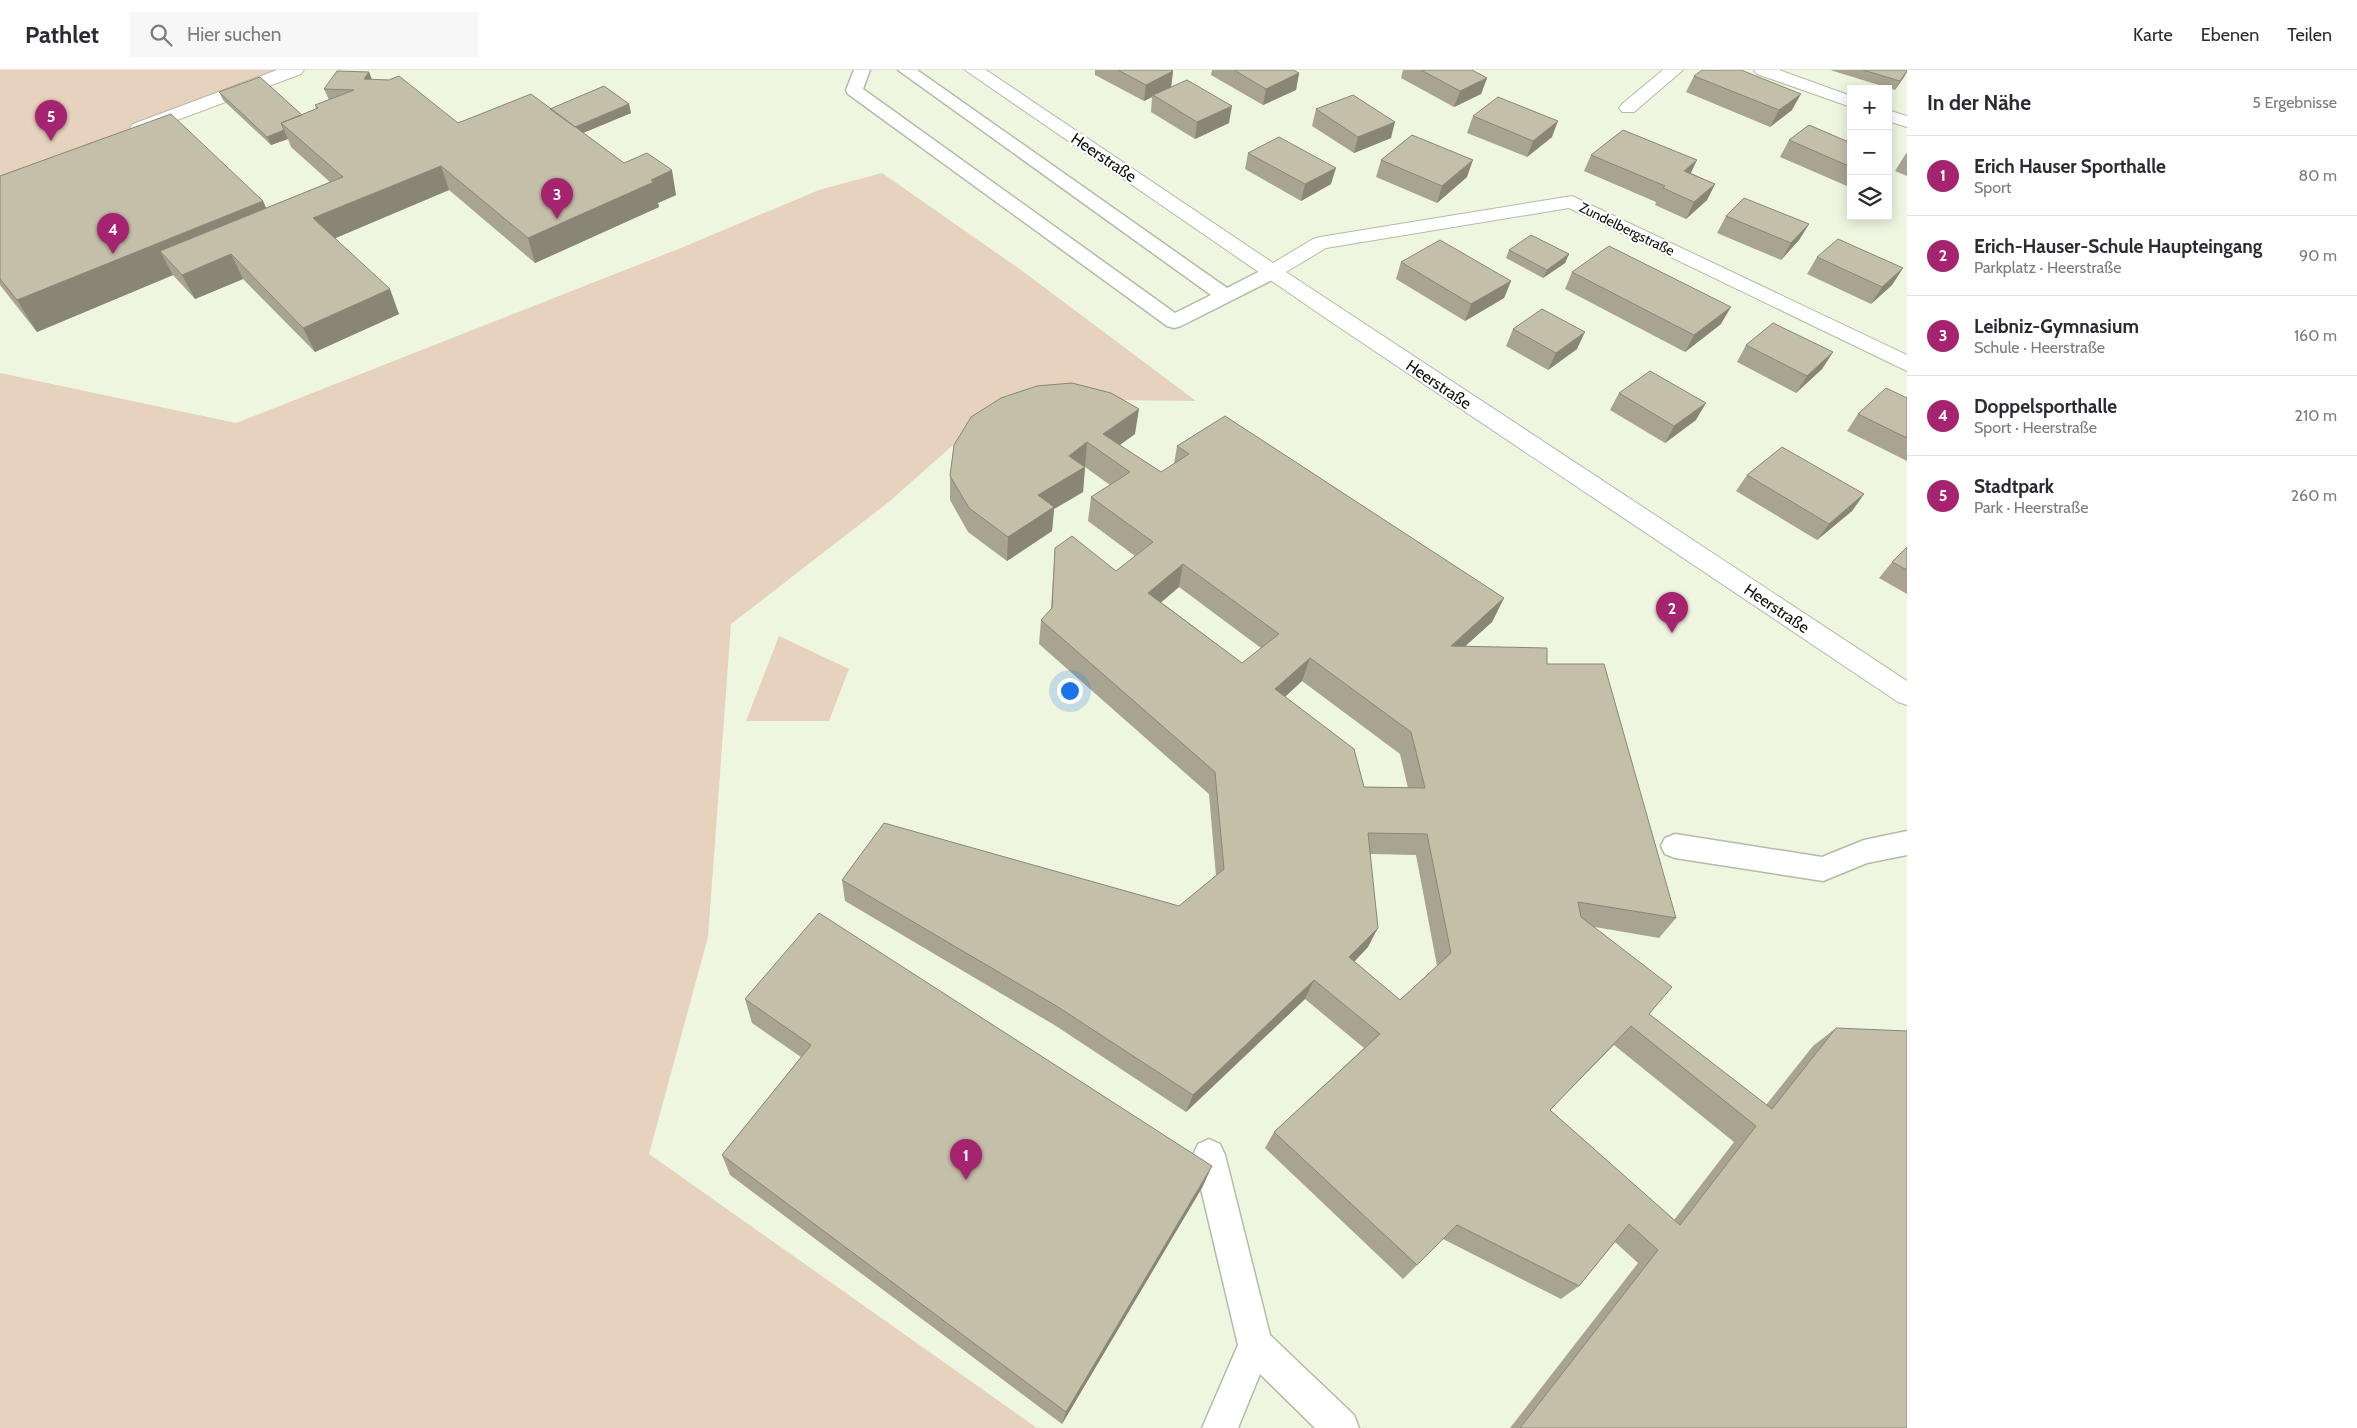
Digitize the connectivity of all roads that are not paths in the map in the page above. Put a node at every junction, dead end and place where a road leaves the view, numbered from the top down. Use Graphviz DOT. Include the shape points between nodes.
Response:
graph roads {
  1 [pos="295,70"];
  2 [pos="862,70"];
  3 [pos="906,70"];
  4 [pos="974,70"];
  5 [pos="1674,70"];
  6 [pos="1763,70"];
  7 [pos="1847,101"];
  8 [pos="1628,108"];
  9 [pos="1892,116"];
  10 [pos="1907,122"];
  11 [pos="127,133"];
  12 [pos="1273,272"];
  13 [pos="1227,297"];
  14 [pos="1907,364"];
  15 [pos="1907,695"];
  16 [pos="1907,844"];
  17 [pos="1675,846"];
  18 [pos="1209,1155"];
  19 [pos="1255,1345"];
  20 [pos="1220,1428"];
  21 [pos="1341,1428"];
  1 -- 11 [label="street"];
  2 -- 13 [label="lane" via="854,90 1174,322"];
  3 -- 13 [label="lane"];
  4 -- 12 [label="street, Heerstraße"];
  5 -- 8 [label="street"];
  6 -- 7 [label="street"];
  9 -- 10 [label="street"];
  12 -- 13 [label="lane"];
  12 -- 14 [label="street, Zundelbergstraße" via="1320,243 1572,202"];
  12 -- 15 [label="street, Heerstraße"];
  16 -- 17 [label="lane" via="1864,852 1823,869"];
  18 -- 19 [label="lane"];
  19 -- 20 [label="lane"];
  19 -- 21 [label="lane"];
}
